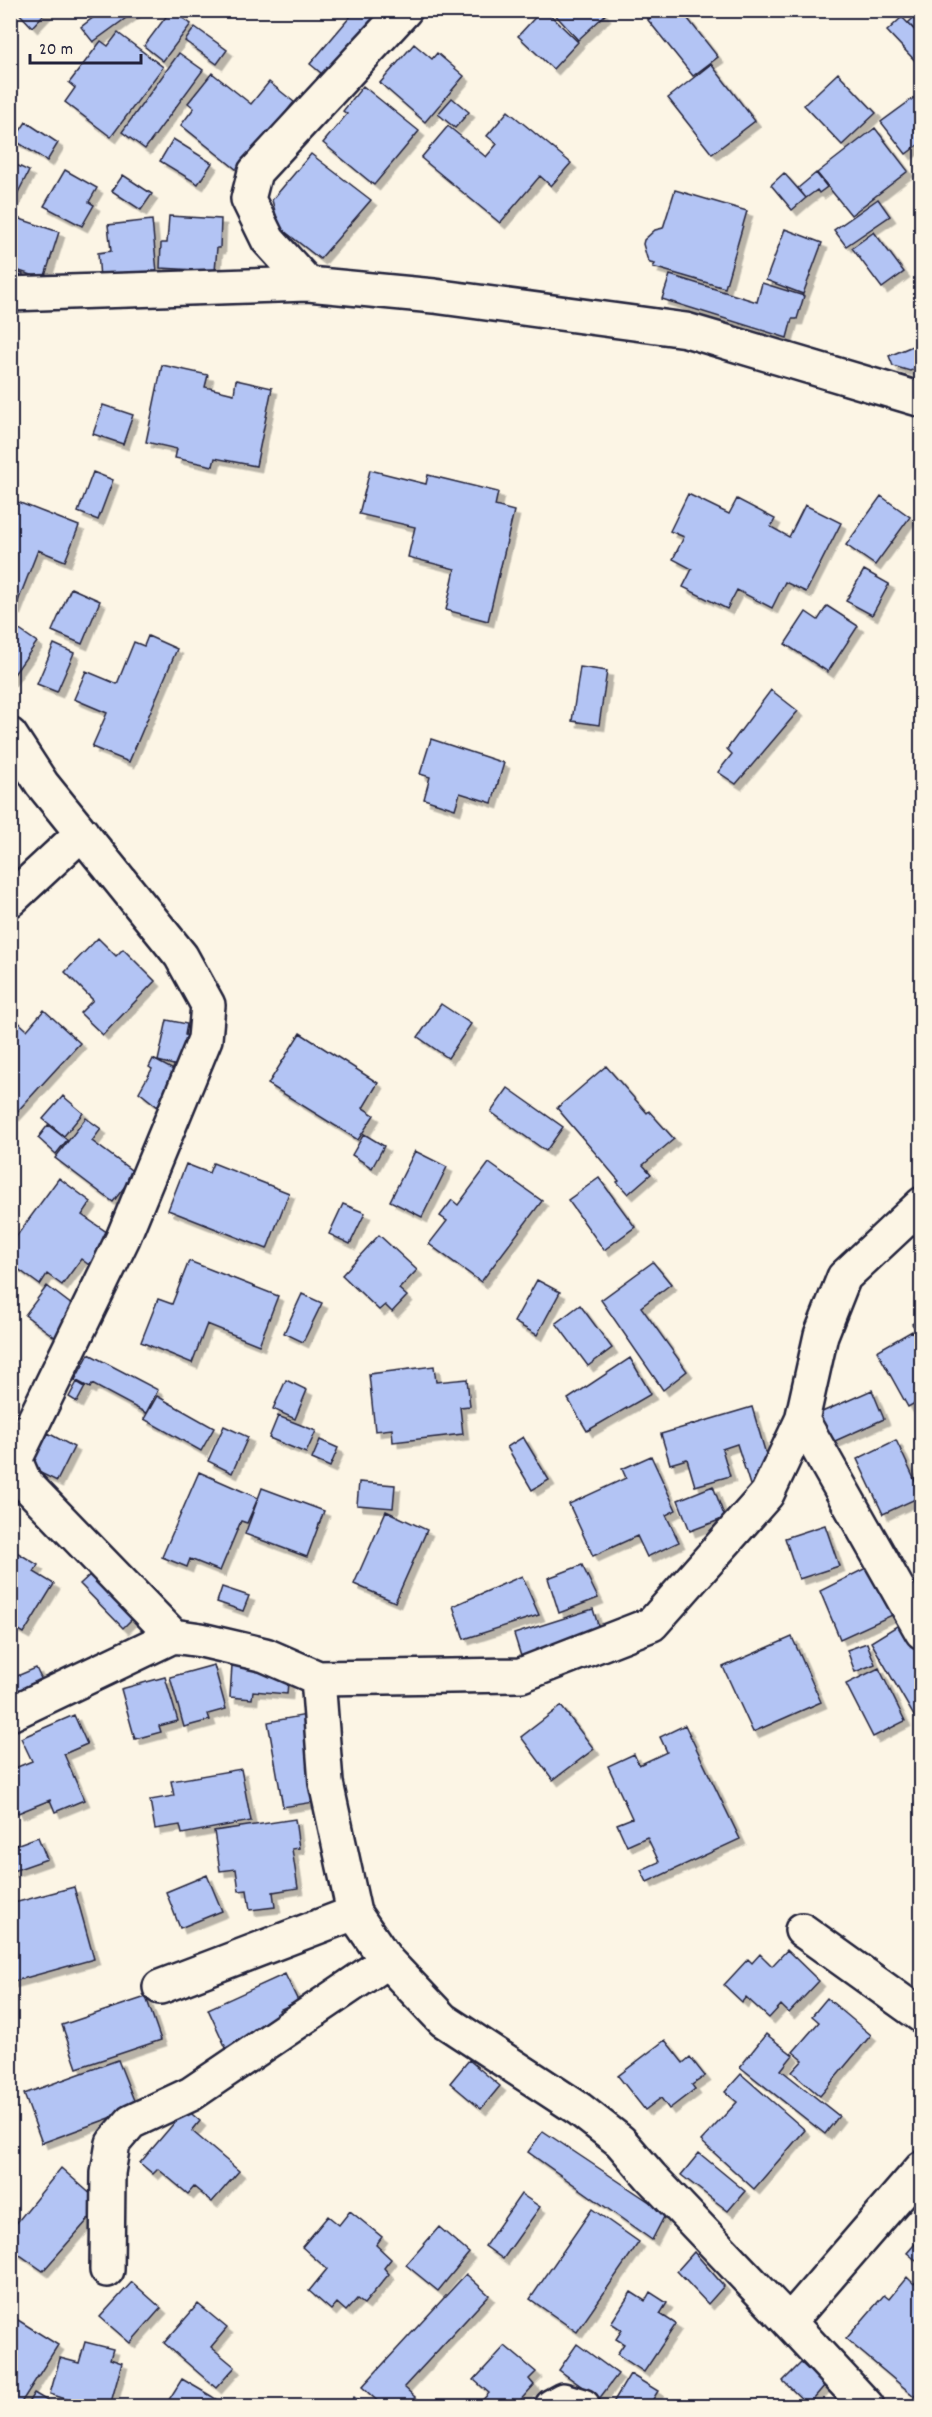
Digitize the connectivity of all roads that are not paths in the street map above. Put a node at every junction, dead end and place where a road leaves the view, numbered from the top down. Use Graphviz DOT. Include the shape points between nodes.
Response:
graph roads {
  1 [pos="405,10"];
  2 [pos="308,284"];
  3 [pos="10,294"];
  4 [pos="921,400"];
  5 [pos="10,735"];
  6 [pos="82,832"];
  7 [pos="10,900"];
  8 [pos="921,1204"];
  9 [pos="802,1420"];
  10 [pos="13,1461"];
  11 [pos="921,1632"];
  12 [pos="173,1636"];
  13 [pos="318,1678"];
  14 [pos="10,1714"];
  15 [pos="354,1912"];
  16 [pos="802,1930"];
  17 [pos="387,1961"];
  18 [pos="160,1987"];
  19 [pos="921,2016"];
  20 [pos="921,2168"];
  21 [pos="107,2270"];
  22 [pos="789,2322"];
  23 [pos="552,2406"];
  24 [pos="583,2406"];
  25 [pos="867,2406"];
  1 -- 2 [label="street" via="255,171 248,200 268,240"];
  2 -- 3 [label="street"];
  2 -- 4 [label="street" via="434,296 686,330"];
  5 -- 6 [label="street" via="42,784"];
  6 -- 7 [label="street"];
  6 -- 10 [label="street" via="182,956 208,1005 205,1039 123,1238"];
  8 -- 9 [label="street" via="844,1276 821,1335"];
  9 -- 11 [label="street"];
  9 -- 13 [label="street" via="767,1494 652,1624 520,1675"];
  10 -- 12 [label="street" via="25,1483"];
  12 -- 13 [label="street" via="265,1655"];
  12 -- 14 [label="street"];
  13 -- 15 [label="street" via="326,1783"];
  15 -- 17 [label="street"];
  15 -- 18 [label="street"];
  16 -- 19 [label="street"];
  17 -- 21 [label="street" via="191,2094 131,2122 113,2144 108,2173"];
  17 -- 22 [label="street" via="443,2020 579,2109 620,2141"];
  20 -- 22 [label="street"];
  22 -- 25 [label="street"];
  23 -- 24 [label="street" via="563,2400"];
}
